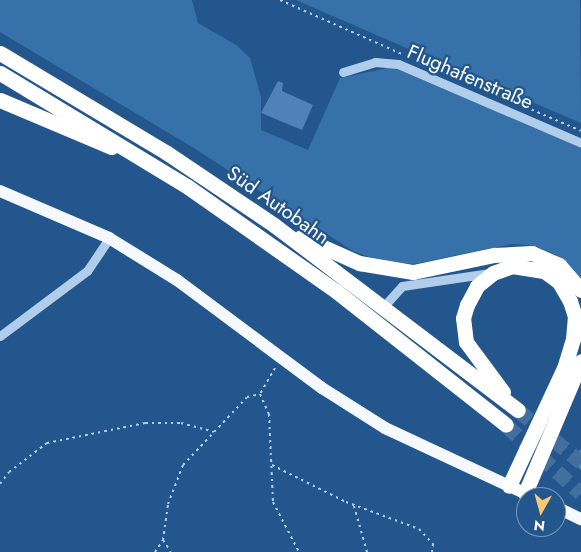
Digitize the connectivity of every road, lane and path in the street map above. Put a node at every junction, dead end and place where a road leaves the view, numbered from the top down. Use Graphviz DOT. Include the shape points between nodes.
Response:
graph roads {
  1 [pos="280,0"];
  2 [pos="0,54"];
  3 [pos="412,58"];
  4 [pos="343,72"];
  5 [pos="0,73"];
  6 [pos="448,74"];
  7 [pos="0,100"];
  8 [pos="581,131"];
  9 [pos="581,143"];
  10 [pos="138,156"];
  11 [pos="0,191"];
  12 [pos="274,225"];
  13 [pos="109,238"];
  14 [pos="493,273"];
  15 [pos="581,290"];
  16 [pos="384,306"];
  17 [pos="0,336"];
  18 [pos="281,358"];
  19 [pos="581,361"];
  20 [pos="260,394"];
  21 [pos="506,425"];
  22 [pos="214,432"];
  23 [pos="272,465"];
  24 [pos="0,484"];
  25 [pos="509,486"];
  26 [pos="532,487"];
  27 [pos="516,489"];
  28 [pos="353,505"];
  29 [pos="566,512"];
  30 [pos="581,519"];
  31 [pos="163,540"];
  32 [pos="155,552"];
  33 [pos="170,552"];
  34 [pos="299,552"];
  35 [pos="368,552"];
  36 [pos="432,552"];
  1 -- 3 [label="path"];
  2 -- 12 [label="highway, Süd Autobahn" via="167,153"];
  4 -- 9 [label="street, Flughafenstraße" via="374,62 398,64"];
  5 -- 10 [label="highway, Süd Autobahn"];
  6 -- 8 [label="path"];
  7 -- 10 [label="highway"];
  10 -- 21 [label="highway, Süd Autobahn" via="336,291"];
  11 -- 13 [label="main road"];
  12 -- 15 [label="highway" via="359,263 384,269 413,272 494,254 532,253 559,265"];
  12 -- 16 [label="highway, Süd Autobahn"];
  13 -- 17 [label="street" via="87,270"];
  13 -- 18 [label="main road" via="178,280"];
  14 -- 16 [label="street" via="402,286"];
  14 -- 16 [label="highway, Süd Autobahn" via="477,286 466,305 463,318 466,342 518,410"];
  14 -- 25 [label="highway" via="512,266 544,272 559,282 575,316 564,368"];
  18 -- 20 [label="path"];
  18 -- 25 [label="main road" via="385,428"];
  19 -- 26 [label="highway"];
  20 -- 22 [label="path" via="247,397"];
  20 -- 23 [label="path" via="268,414"];
  22 -- 24 [label="path" via="181,423 145,422 47,443 9,472"];
  22 -- 31 [label="path" via="183,465 168,504"];
  23 -- 28 [label="path"];
  23 -- 34 [label="path" via="273,502"];
  25 -- 27 [label="main road"];
  28 -- 35 [label="path"];
  28 -- 36 [label="path" via="419,529 433,544"];
  29 -- 30 [label="main road"];
  31 -- 32 [label="path"];
  31 -- 33 [label="path"];
}
